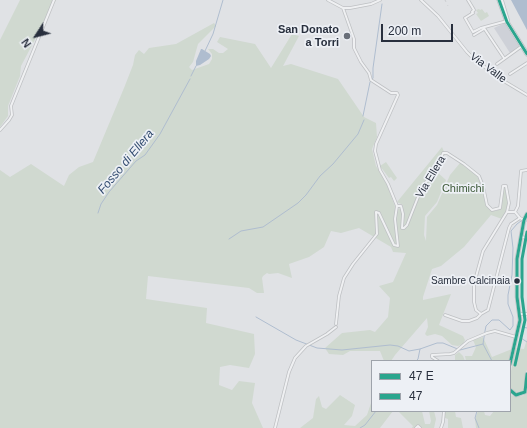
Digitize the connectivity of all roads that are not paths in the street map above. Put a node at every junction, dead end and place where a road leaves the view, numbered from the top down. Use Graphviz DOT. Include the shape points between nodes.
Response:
graph roads {
  1 [pos="54,0"];
  2 [pos="328,0"];
  3 [pos="380,0"];
  4 [pos="421,0"];
  5 [pos="468,0"];
  6 [pos="500,0"];
  7 [pos="343,8"];
  8 [pos="507,21"];
  9 [pos="484,28"];
  10 [pos="474,35"];
  11 [pos="522,46"];
  12 [pos="527,54"];
  13 [pos="504,58"];
  14 [pos="527,63"];
  15 [pos="496,64"];
  16 [pos="510,74"];
  17 [pos="527,95"];
  18 [pos="0,130"];
  19 [pos="527,170"];
  20 [pos="397,206"];
  21 [pos="507,212"];
  22 [pos="515,212"];
  23 [pos="527,214"];
  24 [pos="520,218"];
  25 [pos="524,220"];
  26 [pos="521,237"];
  27 [pos="527,238"];
  28 [pos="481,314"];
  29 [pos="520,314"];
  30 [pos="527,314"];
  31 [pos="445,315"];
  32 [pos="516,337"];
  33 [pos="436,360"];
  34 [pos="511,360"];
  35 [pos="527,374"];
  36 [pos="511,391"];
  37 [pos="444,412"];
  38 [pos="275,428"];
  39 [pos="416,428"];
  40 [pos="420,428"];
  41 [pos="441,428"];
  1 -- 18 [label="street" via="11,106 12,115"];
  2 -- 7 [label="street"];
  3 -- 7 [label="street" via="353,8"];
  4 -- 17 [label="street, Via Valle" via="473,58"];
  5 -- 9 [label="street" via="474,10 465,18 472,31"];
  6 -- 8 [label="main road"];
  7 -- 20 [label="street, Via Ellera" via="354,39 354,48 372,80 391,93 398,94 375,151 380,170"];
  8 -- 9 [label="street"];
  8 -- 11 [label="main road"];
  9 -- 10 [label="street"];
  9 -- 13 [label="street"];
  11 -- 12 [label="main road"];
  11 -- 13 [label="street"];
  13 -- 15 [label="street"];
  14 -- 16 [label="street"];
  19 -- 22 [label="street" via="521,171 518,206"];
  20 -- 21 [label="street, Via Ellera" via="401,206 404,228 420,192 435,174 442,154 447,153 479,176 492,210 500,208 503,186 506,186 509,203"];
  20 -- 38 [label="street" via="395,219 398,246 394,245 379,212 376,212 377,234 344,278 336,325 327,334 306,346 289,369"];
  21 -- 22 [label="street"];
  21 -- 28 [label="street" via="483,251 474,284 474,302 476,310"];
  22 -- 24 [label="street"];
  23 -- 25 [label="street"];
  24 -- 25 [label="street"];
  24 -- 28 [label="street" via="509,228 488,310"];
  25 -- 26 [label="street"];
  26 -- 27 [label="street"];
  26 -- 29 [label="street" via="517,259 517,297"];
  28 -- 31 [label="street" via="469,321"];
  29 -- 30 [label="street"];
  29 -- 32 [label="street"];
  32 -- 33 [label="street" via="495,331 487,333 468,341 450,354 432,355"];
  32 -- 34 [label="street"];
  35 -- 36 [label="street" via="524,392 516,395"];
  37 -- 41 [label="street"];
  39 -- 40 [label="street"];
}
